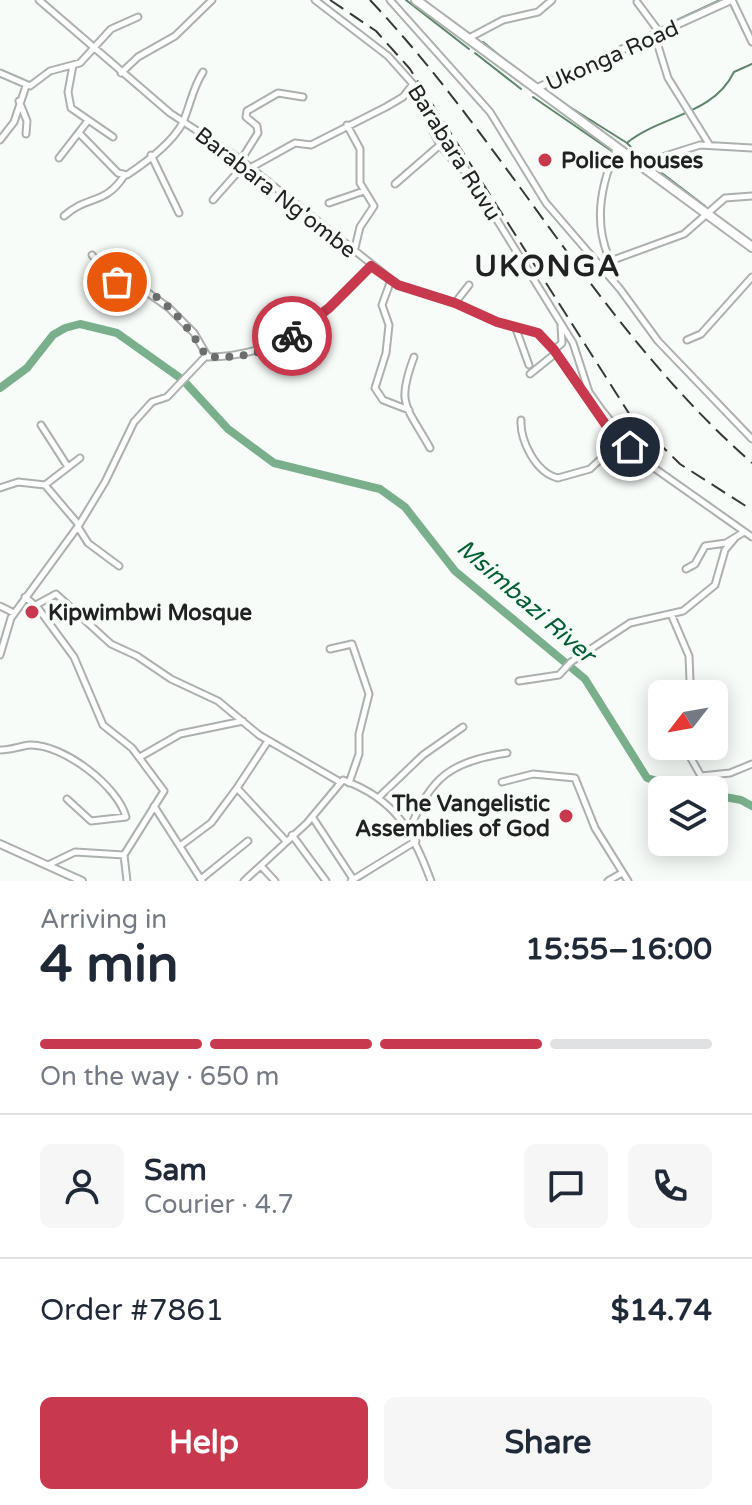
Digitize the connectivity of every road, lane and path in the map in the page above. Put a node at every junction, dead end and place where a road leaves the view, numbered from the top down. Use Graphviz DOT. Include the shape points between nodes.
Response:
graph roads {
  1 [pos="39,0"];
  2 [pos="212,0"];
  3 [pos="315,0"];
  4 [pos="390,0"];
  5 [pos="416,0"];
  6 [pos="552,0"];
  7 [pos="732,0"];
  8 [pos="637,2"];
  9 [pos="138,17"];
  10 [pos="658,35"];
  11 [pos="468,39"];
  12 [pos="752,42"];
  13 [pos="92,49"];
  14 [pos="73,65"];
  15 [pos="203,72"];
  16 [pos="0,73"];
  17 [pos="121,73"];
  18 [pos="413,84"];
  19 [pos="26,86"];
  20 [pos="535,89"];
  21 [pos="303,97"];
  22 [pos="19,100"];
  23 [pos="435,117"];
  24 [pos="87,122"];
  25 [pos="183,122"];
  26 [pos="347,125"];
  27 [pos="79,133"];
  28 [pos="26,134"];
  29 [pos="113,137"];
  30 [pos="0,140"];
  31 [pos="709,144"];
  32 [pos="440,145"];
  33 [pos="617,148"];
  34 [pos="752,148"];
  35 [pos="151,155"];
  36 [pos="59,158"];
  37 [pos="245,164"];
  38 [pos="639,164"];
  39 [pos="124,176"];
  40 [pos="473,176"];
  41 [pos="395,184"];
  42 [pos="364,191"];
  43 [pos="752,196"];
  44 [pos="213,200"];
  45 [pos="329,203"];
  46 [pos="179,213"];
  47 [pos="707,214"];
  48 [pos="64,216"];
  49 [pos="752,247"];
  50 [pos="354,253"];
  51 [pos="92,255"];
  52 [pos="371,266"];
  53 [pos="752,277"];
  54 [pos="391,280"];
  55 [pos="469,285"];
  56 [pos="455,303"];
  57 [pos="560,320"];
  58 [pos="515,328"];
  59 [pos="687,340"];
  60 [pos="555,352"];
  61 [pos="206,356"];
  62 [pos="414,357"];
  63 [pos="529,365"];
  64 [pos="530,374"];
  65 [pos="409,410"];
  66 [pos="521,420"];
  67 [pos="41,425"];
  68 [pos="752,439"];
  69 [pos="620,441"];
  70 [pos="630,447"];
  71 [pos="430,448"];
  72 [pos="80,458"];
  73 [pos="68,467"];
  74 [pos="45,485"];
  75 [pos="0,488"];
  76 [pos="78,526"];
  77 [pos="744,532"];
  78 [pos="752,537"];
  79 [pos="735,538"];
  80 [pos="119,566"];
  81 [pos="686,569"];
  82 [pos="25,597"];
  83 [pos="36,605"];
  84 [pos="0,606"];
  85 [pos="14,613"];
  86 [pos="671,614"];
  87 [pos="2,643"];
  88 [pos="330,649"];
  89 [pos="0,655"];
  90 [pos="690,680"];
  91 [pos="519,681"];
  92 [pos="243,721"];
  93 [pos="463,727"];
  94 [pos="268,741"];
  95 [pos="0,750"];
  96 [pos="507,753"];
  97 [pos="140,757"];
  98 [pos="692,760"];
  99 [pos="752,764"];
  100 [pos="340,782"];
  101 [pos="502,782"];
  102 [pos="349,783"];
  103 [pos="237,788"];
  104 [pos="378,798"];
  105 [pos="67,799"];
  106 [pos="154,806"];
  107 [pos="313,818"];
  108 [pos="410,829"];
  109 [pos="292,835"];
  110 [pos="248,841"];
  111 [pos="286,841"];
  112 [pos="416,841"];
  113 [pos="180,846"];
  114 [pos="1,847"];
  115 [pos="124,855"];
  116 [pos="47,866"];
  117 [pos="261,866"];
  118 [pos="622,873"];
  119 [pos="201,880"];
  120 [pos="352,880"];
  121 [pos="82,881"];
  122 [pos="127,881"];
  123 [pos="244,881"];
  124 [pos="275,881"];
  125 [pos="326,881"];
  126 [pos="431,881"];
  127 [pos="608,881"];
  128 [pos="628,881"];
  1 -- 13 [label="street, Barabara Ng'ombe"];
  2 -- 17 [label="street" via="175,36"];
  3 -- 18 [label="street, Barabara Ruvu" via="388,56"];
  4 -- 68 [label="street" via="490,112 546,203 658,341"];
  5 -- 11 [label="main road"];
  6 -- 11 [label="street" via="538,12 503,20"];
  7 -- 10 [label="street, Ukonga Road"];
  7 -- 12 [label="street"];
  8 -- 10 [label="street"];
  9 -- 13 [label="street" via="111,29"];
  10 -- 20 [label="street, Ukonga Road"];
  10 -- 31 [label="street" via="668,78"];
  11 -- 20 [label="main road"];
  13 -- 14 [label="street"];
  13 -- 17 [label="street, Barabara Ng'ombe"];
  14 -- 19 [label="street"];
  14 -- 24 [label="street" via="69,104"];
  15 -- 25 [label="street"];
  16 -- 19 [label="street"];
  17 -- 25 [label="street, Barabara Ng'ombe"];
  18 -- 23 [label="street, Barabara Ruvu"];
  18 -- 26 [label="street" via="403,97"];
  19 -- 22 [label="street"];
  20 -- 33 [label="main road"];
  21 -- 37 [label="street" via="278,93 247,111 258,133"];
  22 -- 28 [label="street"];
  22 -- 30 [label="street" via="14,122"];
  23 -- 32 [label="street" via="433,131"];
  23 -- 40 [label="street, Barabara Ruvu"];
  24 -- 27 [label="street"];
  24 -- 29 [label="street"];
  25 -- 35 [label="street"];
  25 -- 37 [label="street, Barabara Ng'ombe"];
  26 -- 37 [label="street" via="311,145 295,143"];
  26 -- 42 [label="street" via="360,149"];
  27 -- 36 [label="street"];
  27 -- 39 [label="street"];
  31 -- 34 [label="street"];
  31 -- 38 [label="street"];
  32 -- 40 [label="street"];
  32 -- 41 [label="street"];
  33 -- 38 [label="main road"];
  33 -- 47 [label="street" via="604,177 600,205 601,241 609,258 684,234"];
  35 -- 39 [label="street"];
  35 -- 46 [label="street"];
  37 -- 44 [label="street"];
  37 -- 50 [label="street, Barabara Ng'ombe"];
  38 -- 47 [label="main road"];
  39 -- 48 [label="street" via="105,198 78,203"];
  40 -- 57 [label="street, Barabara Ruvu"];
  42 -- 45 [label="street"];
  42 -- 50 [label="street" via="374,206 360,227"];
  43 -- 47 [label="street" via="725,198"];
  47 -- 49 [label="main road"];
  50 -- 52 [label="street, Barabara Ng'ombe"];
  51 -- 61 [label="street" via="110,278 140,287 169,308 194,333"];
  52 -- 54 [label="street, Barabara Ng'ombe"];
  52 -- 61 [label="street" via="286,342 247,354"];
  53 -- 59 [label="street" via="701,334"];
  54 -- 56 [label="street, Barabara Ng'ombe"];
  54 -- 65 [label="street" via="383,302 389,325 386,353 375,388 383,400"];
  55 -- 56 [label="street"];
  56 -- 58 [label="street, Barabara Ng'ombe"];
  57 -- 60 [label="street" via="562,343"];
  57 -- 70 [label="street, Barabara Ruvu" via="579,356 589,392"];
  58 -- 60 [label="street, Barabara Ng'ombe" via="538,333"];
  58 -- 63 [label="street"];
  60 -- 64 [label="street"];
  60 -- 69 [label="street, Barabara Ng'ombe"];
  61 -- 76 [label="street" via="134,422"];
  62 -- 65 [label="street" via="404,383"];
  65 -- 71 [label="street"];
  66 -- 69 [label="street" via="525,445 558,478 590,469"];
  67 -- 73 [label="street"];
  69 -- 70 [label="street, Barabara Ng'ombe"];
  70 -- 77 [label="street, Barabara Ruvu" via="654,470"];
  72 -- 73 [label="street"];
  73 -- 74 [label="street"];
  74 -- 75 [label="street" via="18,482"];
  74 -- 76 [label="street"];
  76 -- 80 [label="street" via="88,543"];
  76 -- 82 [label="street"];
  77 -- 78 [label="street, Barabara Ruvu"];
  77 -- 79 [label="street"];
  79 -- 81 [label="street" via="705,546"];
  79 -- 86 [label="street" via="725,550 715,585 683,611"];
  82 -- 83 [label="street"];
  82 -- 85 [label="street"];
  83 -- 92 [label="street" via="56,594 111,644 204,693"];
  83 -- 97 [label="street" via="74,657 103,725"];
  84 -- 85 [label="street"];
  85 -- 87 [label="street"];
  86 -- 90 [label="street" via="689,656"];
  86 -- 91 [label="street" via="630,623 559,675"];
  87 -- 89 [label="street"];
  88 -- 102 [label="street" via="352,644 368,688 359,754"];
  92 -- 94 [label="street"];
  92 -- 97 [label="street" via="180,734"];
  93 -- 104 [label="street" via="423,755"];
  94 -- 100 [label="street"];
  94 -- 103 [label="street"];
  95 -- 105 [label="street" via="32,745 72,759 120,799 126,817 91,821"];
  96 -- 108 [label="street" via="470,759 451,769 432,787"];
  97 -- 106 [label="street" via="165,793"];
  98 -- 99 [label="street" via="701,776"];
  100 -- 102 [label="street"];
  100 -- 107 [label="street"];
  101 -- 118 [label="street" via="533,774 575,778 595,828"];
  102 -- 104 [label="street"];
  103 -- 111 [label="street"];
  103 -- 113 [label="street" via="211,823"];
  104 -- 108 [label="street"];
  106 -- 113 [label="street"];
  106 -- 115 [label="street"];
  107 -- 109 [label="street"];
  107 -- 120 [label="street"];
  108 -- 112 [label="street"];
  109 -- 111 [label="street"];
  109 -- 125 [label="street"];
  110 -- 119 [label="street"];
  111 -- 117 [label="street"];
  112 -- 120 [label="street"];
  112 -- 126 [label="street"];
  113 -- 119 [label="street"];
  114 -- 116 [label="street"];
  115 -- 116 [label="street" via="75,852"];
  115 -- 122 [label="street"];
  116 -- 121 [label="street"];
  117 -- 123 [label="street"];
  117 -- 124 [label="street"];
  118 -- 127 [label="street"];
  118 -- 128 [label="street"];
}
